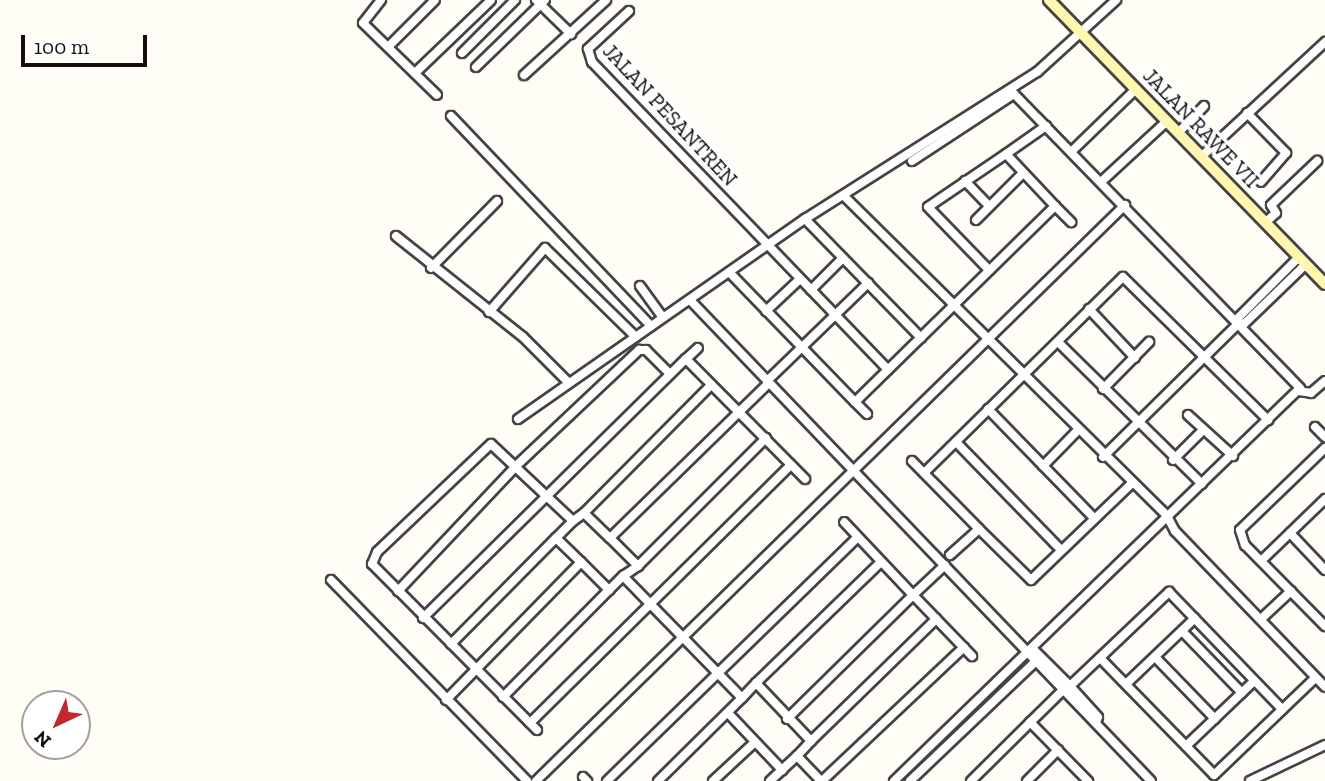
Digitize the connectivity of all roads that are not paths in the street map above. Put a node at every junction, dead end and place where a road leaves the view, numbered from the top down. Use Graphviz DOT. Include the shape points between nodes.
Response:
graph roads {
  1 [pos="381,0"];
  2 [pos="435,0"];
  3 [pos="491,0"];
  4 [pos="515,0"];
  5 [pos="606,0"];
  6 [pos="1049,0"];
  7 [pos="1116,0"];
  8 [pos="541,1"];
  9 [pos="629,11"];
  10 [pos="1082,33"];
  11 [pos="571,34"];
  12 [pos="1325,42"];
  13 [pos="388,47"];
  14 [pos="462,53"];
  15 [pos="476,67"];
  16 [pos="415,73"];
  17 [pos="523,75"];
  18 [pos="1136,89"];
  19 [pos="437,95"];
  20 [pos="1204,106"];
  21 [pos="1247,113"];
  22 [pos="451,116"];
  23 [pos="1166,122"];
  24 [pos="1046,126"];
  25 [pos="1179,132"];
  26 [pos="1071,152"];
  27 [pos="1006,154"];
  28 [pos="1202,156"];
  29 [pos="912,161"];
  30 [pos="1317,161"];
  31 [pos="1023,173"];
  32 [pos="965,181"];
  33 [pos="1102,181"];
  34 [pos="1261,182"];
  35 [pos="845,198"];
  36 [pos="497,201"];
  37 [pos="1125,205"];
  38 [pos="989,206"];
  39 [pos="1055,206"];
  40 [pos="805,219"];
  41 [pos="976,220"];
  42 [pos="1071,222"];
  43 [pos="1266,222"];
  44 [pos="396,236"];
  45 [pos="767,245"];
  46 [pos="843,258"];
  47 [pos="1303,261"];
  48 [pos="431,268"];
  49 [pos="989,270"];
  50 [pos="729,272"];
  51 [pos="799,280"];
  52 [pos="868,283"];
  53 [pos="1325,284"];
  54 [pos="640,286"];
  55 [pos="811,290"];
  56 [pos="690,300"];
  57 [pos="953,306"];
  58 [pos="1089,309"];
  59 [pos="766,311"];
  60 [pos="489,312"];
  61 [pos="835,315"];
  62 [pos="663,317"];
  63 [pos="1240,322"];
  64 [pos="652,326"];
  65 [pos="636,337"];
  66 [pos="921,338"];
  67 [pos="987,340"];
  68 [pos="1058,342"];
  69 [pos="1149,342"];
  70 [pos="802,347"];
  71 [pos="698,348"];
  72 [pos="1135,358"];
  73 [pos="686,359"];
  74 [pos="1203,359"];
  75 [pos="888,370"];
  76 [pos="670,374"];
  77 [pos="1022,375"];
  78 [pos="1325,380"];
  79 [pos="567,381"];
  80 [pos="768,382"];
  81 [pos="712,385"];
  82 [pos="1103,389"];
  83 [pos="1299,391"];
  84 [pos="855,402"];
  85 [pos="988,409"];
  86 [pos="739,412"];
  87 [pos="867,414"];
  88 [pos="1188,415"];
  89 [pos="518,419"];
  90 [pos="1268,420"];
  91 [pos="1137,424"];
  92 [pos="1315,427"];
  93 [pos="1077,430"];
  94 [pos="1203,430"];
  95 [pos="1325,437"];
  96 [pos="766,438"];
  97 [pos="956,442"];
  98 [pos="1325,447"];
  99 [pos="1233,456"];
  100 [pos="1103,457"];
  101 [pos="912,460"];
  102 [pos="1173,460"];
  103 [pos="517,465"];
  104 [pos="791,465"];
  105 [pos="1043,466"];
  106 [pos="853,471"];
  107 [pos="924,473"];
  108 [pos="805,479"];
  109 [pos="1202,484"];
  110 [pos="1130,485"];
  111 [pos="545,496"];
  112 [pos="1325,499"];
  113 [pos="584,513"];
  114 [pos="1167,516"];
  115 [pos="1094,518"];
  116 [pos="573,521"];
  117 [pos="844,522"];
  118 [pos="979,529"];
  119 [pos="1290,533"];
  120 [pos="556,538"];
  121 [pos="611,538"];
  122 [pos="857,538"];
  123 [pos="1060,549"];
  124 [pos="950,555"];
  125 [pos="1325,555"];
  126 [pos="1261,561"];
  127 [pos="581,562"];
  128 [pos="1318,562"];
  129 [pos="880,563"];
  130 [pos="945,565"];
  131 [pos="638,566"];
  132 [pos="1325,570"];
  133 [pos="623,576"];
  134 [pos="331,580"];
  135 [pos="609,590"];
  136 [pos="398,591"];
  137 [pos="1291,591"];
  138 [pos="913,596"];
  139 [pos="649,603"];
  140 [pos="1325,612"];
  141 [pos="423,618"];
  142 [pos="1195,618"];
  143 [pos="1318,619"];
  144 [pos="936,620"];
  145 [pos="1261,620"];
  146 [pos="1325,626"];
  147 [pos="1182,631"];
  148 [pos="683,637"];
  149 [pos="451,644"];
  150 [pos="964,648"];
  151 [pos="1030,650"];
  152 [pos="972,656"];
  153 [pos="1155,657"];
  154 [pos="1101,658"];
  155 [pos="1037,661"];
  156 [pos="476,670"];
  157 [pos="717,671"];
  158 [pos="1315,678"];
  159 [pos="1254,681"];
  160 [pos="756,683"];
  161 [pos="1126,684"];
  162 [pos="1325,687"];
  163 [pos="1067,688"];
  164 [pos="1241,693"];
  165 [pos="503,696"];
  166 [pos="742,698"];
  167 [pos="446,700"];
  168 [pos="1282,709"];
  169 [pos="728,713"];
  170 [pos="787,719"];
  171 [pos="1215,719"];
  172 [pos="1030,722"];
  173 [pos="811,741"];
  174 [pos="755,742"];
  175 [pos="1325,745"];
  176 [pos="1186,746"];
  177 [pos="1058,750"];
  178 [pos="797,756"];
  179 [pos="782,771"];
  180 [pos="1217,778"];
  181 [pos="1030,780"];
  182 [pos="527,781"];
  183 [pos="536,781"];
  184 [pos="607,781"];
  185 [pos="658,781"];
  186 [pos="713,781"];
  187 [pos="771,781"];
  188 [pos="821,781"];
  189 [pos="894,781"];
  190 [pos="910,781"];
  191 [pos="971,781"];
  192 [pos="1088,781"];
  193 [pos="1151,781"];
  194 [pos="1250,781"];
  1 -- 13 [label="street" via="363,21"];
  2 -- 13 [label="street"];
  3 -- 16 [label="street"];
  4 -- 14 [label="street"];
  5 -- 11 [label="street"];
  6 -- 10 [label="main road, JALAN RAWE VII"];
  7 -- 10 [label="street"];
  8 -- 11 [label="street"];
  8 -- 15 [label="street"];
  9 -- 45 [label="street, JALAN PESANTREN" via="588,49 592,62"];
  10 -- 18 [label="main road, JALAN RAWE VII"];
  10 -- 35 [label="street" via="1037,72 1010,85"];
  11 -- 17 [label="street"];
  12 -- 21 [label="street"];
  13 -- 16 [label="street"];
  16 -- 19 [label="street"];
  18 -- 23 [label="main road, JALAN RAWE VII"];
  18 -- 26 [label="street"];
  20 -- 25 [label="street"];
  21 -- 28 [label="street"];
  21 -- 34 [label="street" via="1286,153"];
  22 -- 64 [label="street"];
  23 -- 25 [label="main road, JALAN RAWE VII"];
  23 -- 33 [label="street"];
  24 -- 26 [label="street"];
  24 -- 27 [label="street"];
  24 -- 29 [label="street" via="1013,94"];
  25 -- 28 [label="main road, JALAN RAWE VII"];
  26 -- 33 [label="street"];
  27 -- 31 [label="street"];
  27 -- 32 [label="street"];
  28 -- 43 [label="main road, JALAN RAWE VII"];
  30 -- 43 [label="street" via="1271,205 1276,213"];
  31 -- 38 [label="street"];
  31 -- 39 [label="street"];
  32 -- 38 [label="street"];
  32 -- 49 [label="street" via="928,207"];
  33 -- 37 [label="street"];
  35 -- 40 [label="street"];
  35 -- 57 [label="street"];
  36 -- 48 [label="street"];
  37 -- 63 [label="street"];
  37 -- 67 [label="street"];
  38 -- 41 [label="street"];
  39 -- 42 [label="street"];
  39 -- 49 [label="street"];
  40 -- 45 [label="street"];
  40 -- 46 [label="street"];
  43 -- 47 [label="main road, JALAN RAWE VII"];
  44 -- 48 [label="street"];
  45 -- 50 [label="street"];
  45 -- 51 [label="street"];
  46 -- 52 [label="street"];
  46 -- 55 [label="street"];
  47 -- 53 [label="main road, JALAN RAWE VII"];
  47 -- 63 [label="street"];
  48 -- 60 [label="street"];
  49 -- 57 [label="street"];
  50 -- 56 [label="street"];
  50 -- 59 [label="street"];
  51 -- 55 [label="street"];
  51 -- 59 [label="street"];
  52 -- 61 [label="street"];
  52 -- 66 [label="street"];
  54 -- 62 [label="street"];
  55 -- 61 [label="street"];
  56 -- 62 [label="street"];
  56 -- 80 [label="street"];
  57 -- 66 [label="street"];
  57 -- 67 [label="street"];
  58 -- 68 [label="street"];
  58 -- 72 [label="street"];
  58 -- 74 [label="street" via="1123,277"];
  59 -- 70 [label="street"];
  60 -- 65 [label="street" via="545,248"];
  60 -- 79 [label="street" via="529,342"];
  61 -- 70 [label="street"];
  61 -- 75 [label="street"];
  62 -- 64 [label="street"];
  63 -- 74 [label="street"];
  63 -- 83 [label="street" via="1299,384"];
  64 -- 65 [label="street"];
  65 -- 79 [label="street"];
  66 -- 75 [label="street"];
  67 -- 77 [label="street"];
  67 -- 106 [label="street"];
  68 -- 77 [label="street"];
  68 -- 82 [label="street"];
  69 -- 72 [label="street"];
  70 -- 80 [label="street"];
  70 -- 84 [label="street"];
  71 -- 73 [label="street"];
  72 -- 82 [label="street"];
  73 -- 76 [label="street"];
  73 -- 81 [label="street"];
  74 -- 90 [label="street"];
  74 -- 91 [label="street"];
  75 -- 84 [label="street"];
  76 -- 103 [label="street" via="641,349"];
  76 -- 111 [label="street"];
  77 -- 85 [label="street"];
  77 -- 93 [label="street"];
  78 -- 83 [label="street" via="1311,393"];
  79 -- 89 [label="street"];
  80 -- 86 [label="street"];
  80 -- 106 [label="street"];
  81 -- 86 [label="street"];
  81 -- 113 [label="street"];
  82 -- 91 [label="street"];
  83 -- 90 [label="street"];
  84 -- 87 [label="street"];
  85 -- 97 [label="street"];
  85 -- 105 [label="street"];
  86 -- 96 [label="street"];
  86 -- 121 [label="street"];
  88 -- 94 [label="street"];
  90 -- 99 [label="street"];
  91 -- 100 [label="street"];
  91 -- 102 [label="street"];
  92 -- 95 [label="street"];
  93 -- 100 [label="street"];
  93 -- 105 [label="street"];
  94 -- 99 [label="street"];
  94 -- 102 [label="street"];
  96 -- 104 [label="street"];
  96 -- 131 [label="street"];
  97 -- 107 [label="street"];
  97 -- 123 [label="street"];
  98 -- 126 [label="street" via="1240,530 1240,539"];
  99 -- 109 [label="street"];
  100 -- 110 [label="street"];
  101 -- 107 [label="street"];
  102 -- 109 [label="street"];
  103 -- 111 [label="street"];
  103 -- 136 [label="street"];
  103 -- 136 [label="street" via="496,445 489,445 377,552 372,564"];
  104 -- 108 [label="street"];
  104 -- 139 [label="street"];
  105 -- 115 [label="street"];
  106 -- 130 [label="street"];
  106 -- 148 [label="street"];
  107 -- 118 [label="street"];
  109 -- 114 [label="street"];
  110 -- 114 [label="street"];
  110 -- 115 [label="street"];
  111 -- 116 [label="street"];
  111 -- 141 [label="street"];
  112 -- 119 [label="street"];
  113 -- 116 [label="street"];
  113 -- 121 [label="street"];
  114 -- 145 [label="street" via="1175,531"];
  114 -- 151 [label="street"];
  115 -- 123 [label="street"];
  116 -- 120 [label="street"];
  117 -- 122 [label="street"];
  118 -- 123 [label="street" via="1028,580"];
  118 -- 124 [label="street"];
  119 -- 126 [label="street"];
  119 -- 128 [label="street"];
  120 -- 127 [label="street"];
  120 -- 149 [label="street"];
  121 -- 131 [label="street"];
  122 -- 129 [label="street"];
  122 -- 157 [label="street"];
  125 -- 128 [label="street"];
  126 -- 137 [label="street"];
  127 -- 135 [label="street"];
  127 -- 156 [label="street"];
  128 -- 132 [label="street"];
  129 -- 138 [label="street"];
  129 -- 160 [label="street"];
  130 -- 138 [label="street"];
  130 -- 151 [label="street"];
  131 -- 133 [label="street"];
  133 -- 135 [label="street"];
  133 -- 139 [label="street"];
  134 -- 167 [label="street"];
  135 -- 165 [label="street"];
  136 -- 141 [label="street"];
  137 -- 143 [label="street"];
  137 -- 145 [label="street"];
  138 -- 144 [label="street"];
  138 -- 170 [label="street"];
  139 -- 148 [label="street"];
  139 -- 165 [label="street" via="533,727"];
  140 -- 143 [label="street"];
  141 -- 149 [label="street"];
  142 -- 147 [label="street"];
  142 -- 154 [label="street" via="1169,592"];
  142 -- 159 [label="street"];
  143 -- 146 [label="street"];
  144 -- 150 [label="street"];
  144 -- 173 [label="street"];
  145 -- 158 [label="street"];
  147 -- 153 [label="street"];
  147 -- 164 [label="street"];
  148 -- 157 [label="street"];
  148 -- 183 [label="street"];
  149 -- 156 [label="street"];
  150 -- 152 [label="street"];
  150 -- 188 [label="street"];
  151 -- 155 [label="street"];
  151 -- 163 [label="street"];
  151 -- 189 [label="street"];
  153 -- 161 [label="street"];
  153 -- 171 [label="street"];
  154 -- 161 [label="street"];
  154 -- 163 [label="street"];
  155 -- 163 [label="street"];
  155 -- 190 [label="street"];
  156 -- 165 [label="street"];
  156 -- 167 [label="street"];
  157 -- 166 [label="street"];
  157 -- 184 [label="street"];
  158 -- 162 [label="street"];
  158 -- 168 [label="street"];
  159 -- 164 [label="street"];
  159 -- 168 [label="street"];
  160 -- 166 [label="street"];
  160 -- 170 [label="street"];
  161 -- 176 [label="street"];
  163 -- 172 [label="street"];
  163 -- 193 [label="street"];
  164 -- 171 [label="street"];
  166 -- 169 [label="street"];
  167 -- 182 [label="street"];
  168 -- 180 [label="street"];
  169 -- 174 [label="street"];
  169 -- 185 [label="street"];
  170 -- 173 [label="street"];
  171 -- 176 [label="street"];
  172 -- 177 [label="street"];
  172 -- 191 [label="street"];
  173 -- 178 [label="street"];
  174 -- 179 [label="street"];
  174 -- 186 [label="street"];
  175 -- 194 [label="street"];
  176 -- 180 [label="street"];
  177 -- 181 [label="street"];
  177 -- 192 [label="street"];
  178 -- 179 [label="street"];
  178 -- 188 [label="street"];
  179 -- 187 [label="street"];
}
